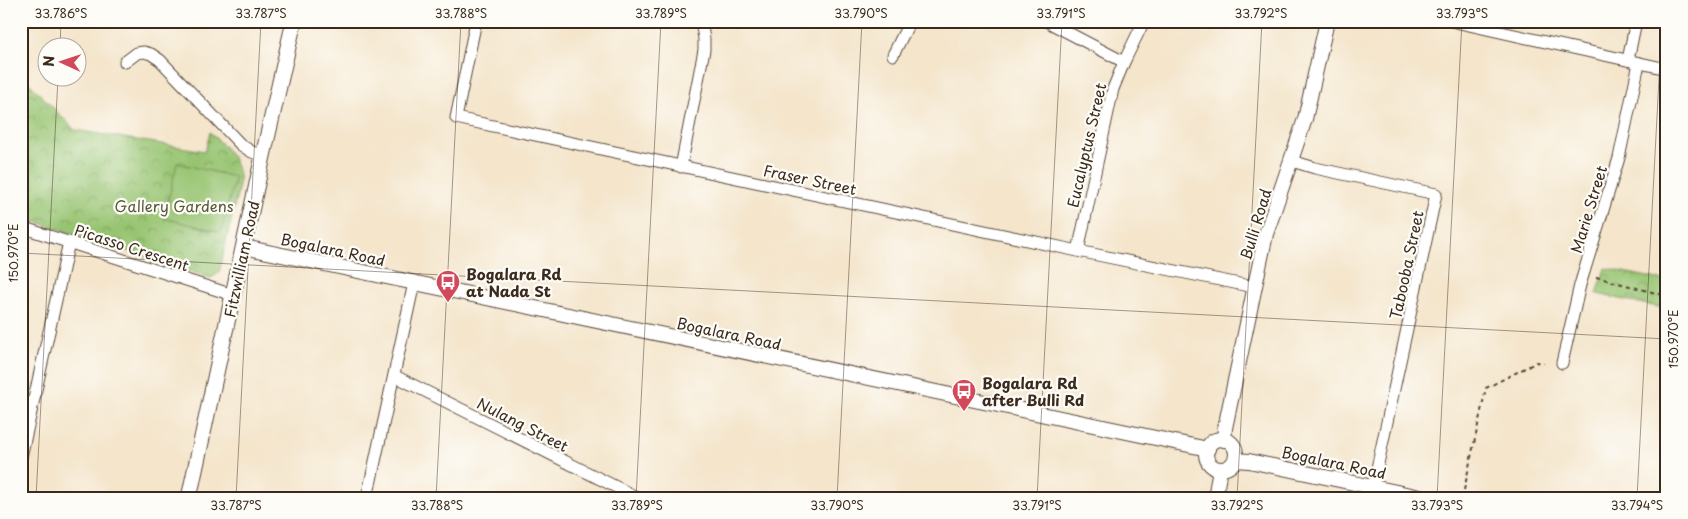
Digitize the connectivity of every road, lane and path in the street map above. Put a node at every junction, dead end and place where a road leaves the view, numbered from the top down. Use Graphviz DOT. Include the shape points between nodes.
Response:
graph roads {
  1 [pos="294,21"];
  2 [pos="476,21"];
  3 [pos="700,21"];
  4 [pos="910,21"];
  5 [pos="1046,21"];
  6 [pos="1144,21"];
  7 [pos="1327,21"];
  8 [pos="1451,21"];
  9 [pos="1636,21"];
  10 [pos="1487,25"];
  11 [pos="893,55"];
  12 [pos="125,62"];
  13 [pos="1124,62"];
  14 [pos="1634,62"];
  15 [pos="1667,69"];
  16 [pos="263,156"];
  17 [pos="1292,161"];
  18 [pos="681,167"];
  19 [pos="21,227"];
  20 [pos="69,242"];
  21 [pos="244,247"];
  22 [pos="1078,251"];
  23 [pos="1584,273"];
  24 [pos="414,284"];
  25 [pos="1254,287"];
  26 [pos="233,295"];
  27 [pos="1667,296"];
  28 [pos="1544,363"];
  29 [pos="1562,363"];
  30 [pos="395,376"];
  31 [pos="1224,440"];
  32 [pos="1208,449"];
  33 [pos="21,457"];
  34 [pos="1235,460"];
  35 [pos="1220,469"];
  36 [pos="1373,487"];
  37 [pos="1464,490"];
  38 [pos="190,498"];
  39 [pos="368,498"];
  40 [pos="638,498"];
  41 [pos="1215,498"];
  42 [pos="1425,498"];
  1 -- 16 [label="main road, Fitzwilliam Road"];
  2 -- 18 [label="street, Fraser Street" via="456,118"];
  3 -- 18 [label="street" via="704,50"];
  4 -- 11 [label="street"];
  5 -- 13 [label="street"];
  6 -- 13 [label="street, Eucalyptus Street"];
  7 -- 17 [label="street, Bulli Road"];
  8 -- 10 [label="street"];
  9 -- 14 [label="street, Marie Street"];
  10 -- 14 [label="street"];
  12 -- 16 [label="street" via="137,53 152,54 241,145"];
  13 -- 22 [label="street, Eucalyptus Street" via="1113,89"];
  14 -- 15 [label="street"];
  14 -- 23 [label="street, Marie Street" via="1619,158"];
  16 -- 21 [label="main road, Fitzwilliam Road"];
  17 -- 25 [label="street, Bulli Road" via="1266,234"];
  17 -- 36 [label="street, Tabooba Street" via="1436,194"];
  18 -- 22 [label="street, Fraser Street"];
  19 -- 20 [label="street, Picasso Crescent"];
  20 -- 26 [label="street, Picasso Crescent"];
  20 -- 33 [label="street"];
  21 -- 24 [label="street, Bogalara Road"];
  21 -- 26 [label="main road, Fitzwilliam Road"];
  22 -- 25 [label="street, Fraser Street"];
  23 -- 27 [label="path"];
  23 -- 29 [label="street, Marie Street"];
  24 -- 30 [label="street"];
  24 -- 32 [label="street, Bogalara Road"];
  25 -- 31 [label="street, Bulli Road"];
  26 -- 38 [label="main road, Fitzwilliam Road"];
  28 -- 37 [label="path" via="1537,362 1486,388"];
  30 -- 39 [label="street"];
  30 -- 40 [label="street, Nulang Street"];
  31 -- 32 [label="street" via="1216,440"];
  31 -- 34 [label="street" via="1234,447"];
  32 -- 35 [label="street" via="1206,454 1210,464"];
  34 -- 35 [label="street" via="1232,465"];
  34 -- 36 [label="street, Bogalara Road"];
  35 -- 41 [label="street"];
  36 -- 42 [label="street, Bogalara Road"];
}
